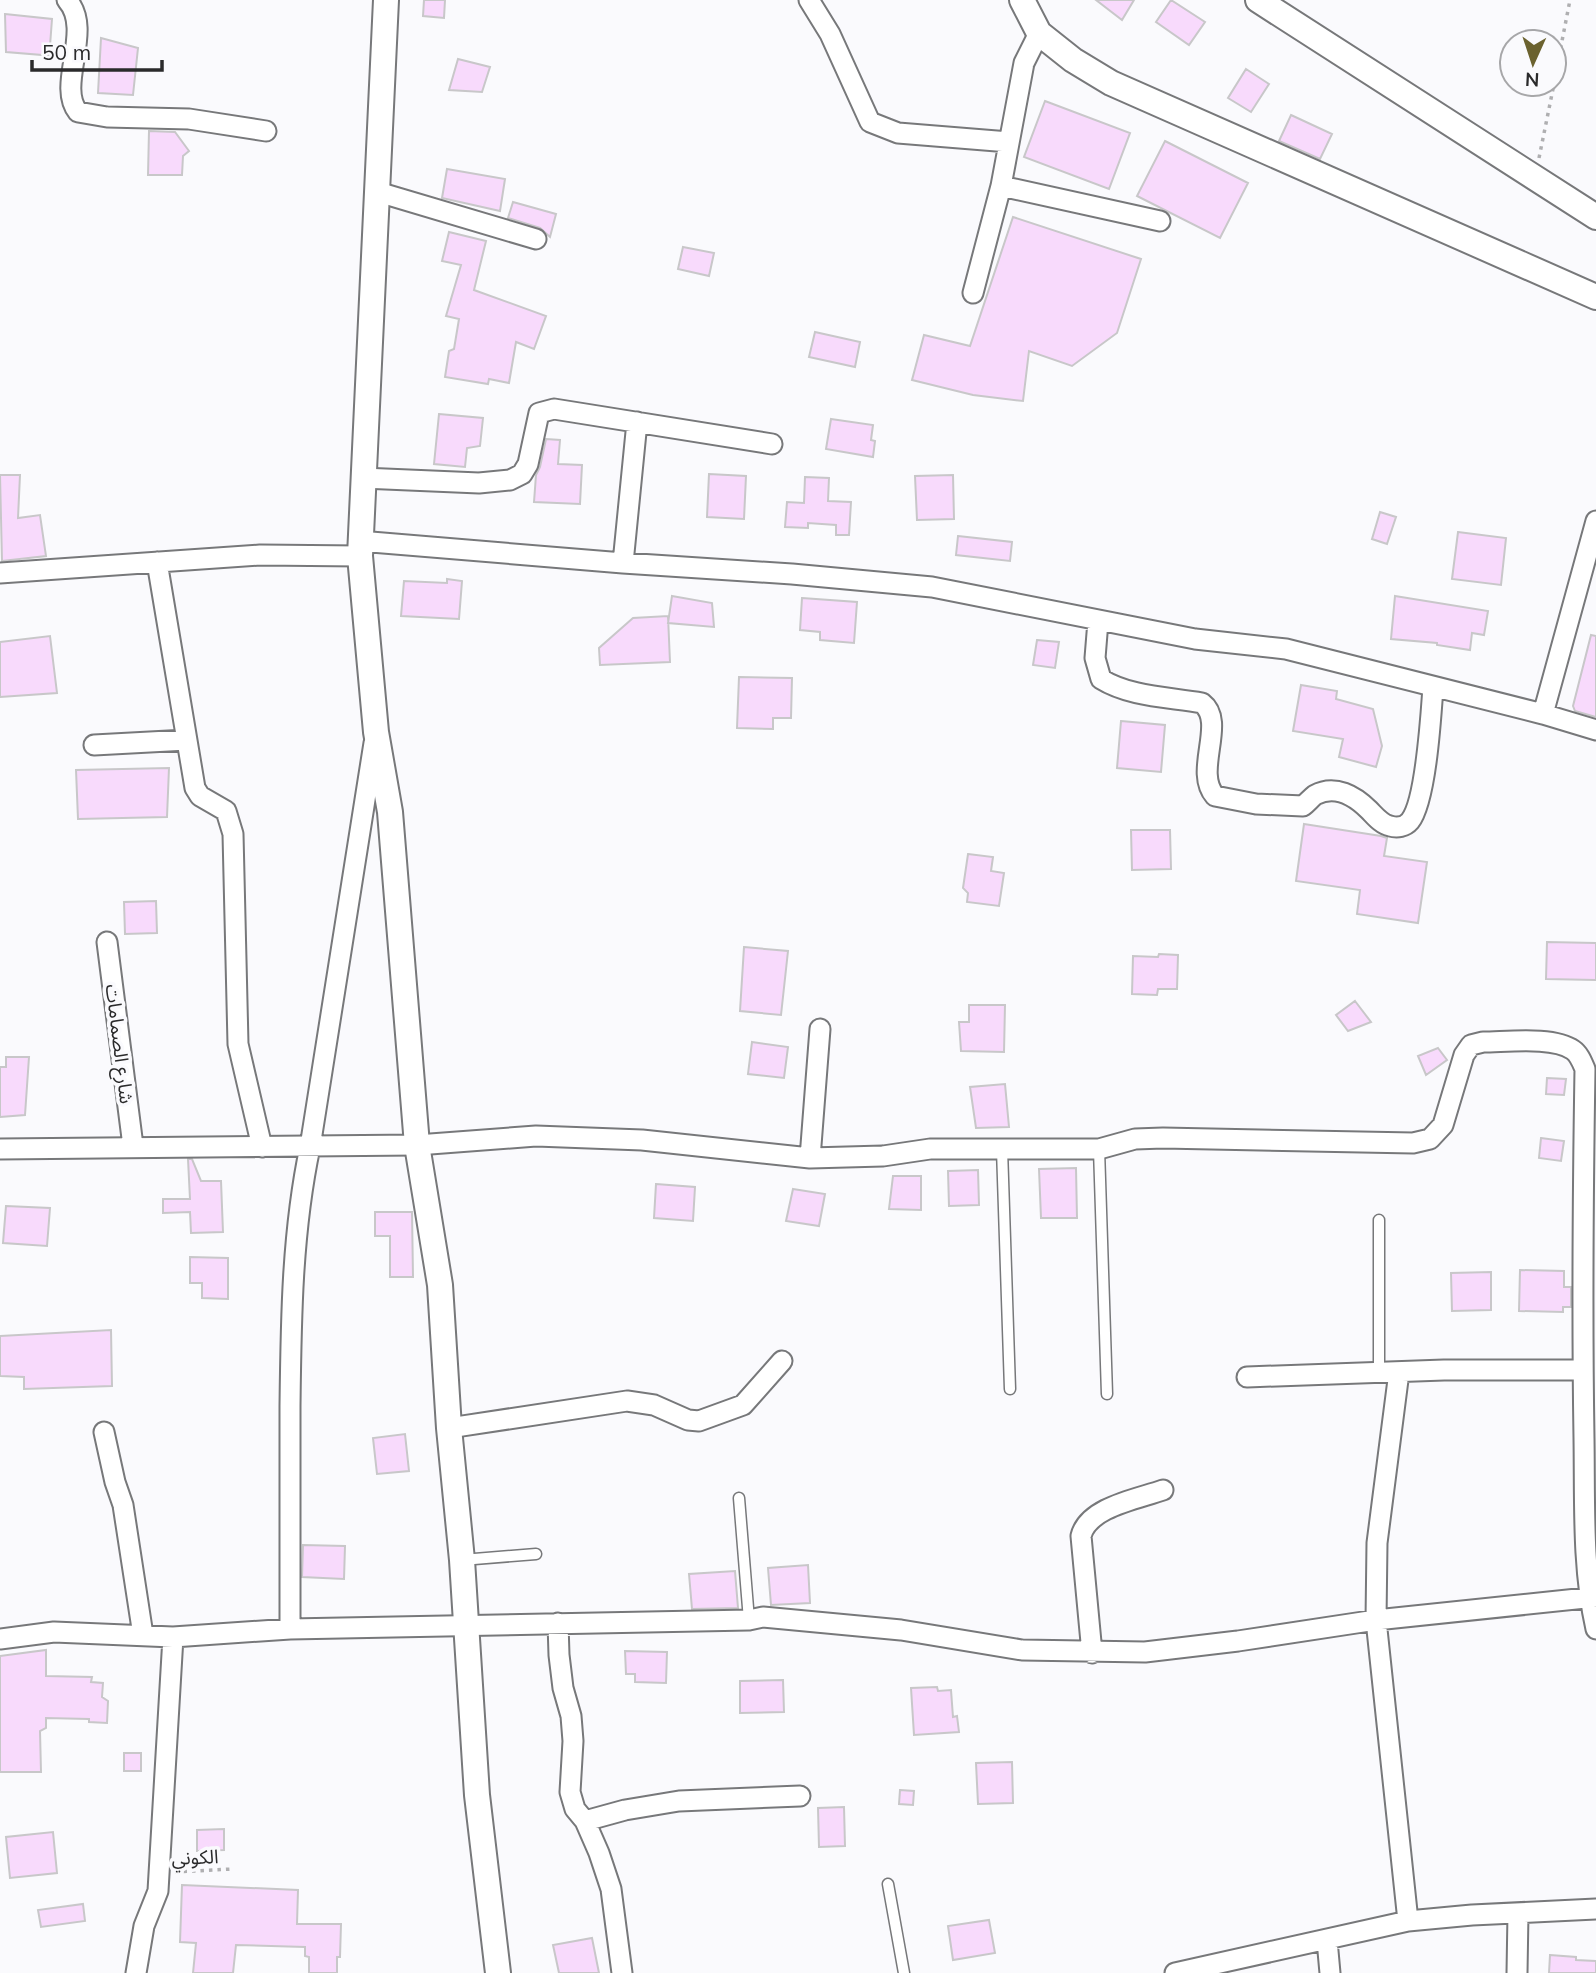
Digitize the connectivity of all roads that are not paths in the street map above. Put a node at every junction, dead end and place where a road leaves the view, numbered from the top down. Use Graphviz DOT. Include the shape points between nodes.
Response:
graph roads {
  1 [pos="67,0"];
  2 [pos="386,0"];
  3 [pos="809,0"];
  4 [pos="1022,0"];
  5 [pos="1258,0"];
  6 [pos="1039,33"];
  7 [pos="266,131"];
  8 [pos="1009,142"];
  9 [pos="1001,186"];
  10 [pos="378,192"];
  11 [pos="1596,217"];
  12 [pos="1160,221"];
  13 [pos="536,239"];
  14 [pos="973,293"];
  15 [pos="1596,297"];
  16 [pos="636,422"];
  17 [pos="772,444"];
  18 [pos="362,478"];
  19 [pos="1596,521"];
  20 [pos="359,548"];
  21 [pos="157,562"];
  22 [pos="623,563"];
  23 [pos="0,573"];
  24 [pos="1098,621"];
  25 [pos="1433,687"];
  26 [pos="1543,714"];
  27 [pos="1596,730"];
  28 [pos="376,732"];
  29 [pos="187,740"];
  30 [pos="94,745"];
  31 [pos="107,942"];
  32 [pos="820,1029"];
  33 [pos="417,1145"];
  34 [pos="133,1146"];
  35 [pos="261,1147"];
  36 [pos="310,1147"];
  37 [pos="1002,1148"];
  38 [pos="0,1149"];
  39 [pos="1099,1149"];
  40 [pos="810,1158"];
  41 [pos="1379,1220"];
  42 [pos="1588,1359"];
  43 [pos="782,1361"];
  44 [pos="1399,1372"];
  45 [pos="1379,1373"];
  46 [pos="1247,1377"];
  47 [pos="1010,1390"];
  48 [pos="1107,1394"];
  49 [pos="449,1429"];
  50 [pos="104,1432"];
  51 [pos="1163,1490"];
  52 [pos="739,1498"];
  53 [pos="536,1554"];
  54 [pos="462,1560"];
  55 [pos="1592,1597"];
  56 [pos="1376,1619"];
  57 [pos="749,1620"];
  58 [pos="558,1623"];
  59 [pos="465,1625"];
  60 [pos="290,1629"];
  61 [pos="1596,1629"];
  62 [pos="143,1635"];
  63 [pos="173,1636"];
  64 [pos="0,1639"];
  65 [pos="1092,1653"];
  66 [pos="800,1796"];
  67 [pos="585,1821"];
  68 [pos="888,1884"];
  69 [pos="1596,1909"];
  70 [pos="1518,1913"];
  71 [pos="1408,1921"];
  72 [pos="1327,1940"];
  73 [pos="135,1973"];
  74 [pos="498,1973"];
  75 [pos="622,1973"];
  76 [pos="904,1973"];
  77 [pos="1175,1973"];
  78 [pos="1330,1973"];
  79 [pos="1517,1973"];
  1 -- 7 [label="street" via="76,10 78,29 72,83 78,112 189,119"];
  2 -- 10 [label="street"];
  3 -- 8 [label="street" via="830,34 870,122 898,133"];
  4 -- 6 [label="street"];
  5 -- 11 [label="street"];
  6 -- 8 [label="street" via="1024,63"];
  6 -- 15 [label="street" via="1111,83"];
  8 -- 9 [label="street"];
  9 -- 12 [label="street"];
  9 -- 14 [label="street"];
  10 -- 13 [label="street"];
  10 -- 18 [label="street"];
  16 -- 17 [label="street"];
  16 -- 18 [label="street" via="545,410 537,419 522,474 501,482"];
  16 -- 22 [label="street"];
  18 -- 20 [label="street"];
  19 -- 26 [label="street"];
  20 -- 21 [label="street"];
  20 -- 22 [label="street"];
  20 -- 28 [label="street"];
  21 -- 23 [label="street"];
  21 -- 29 [label="street"];
  22 -- 24 [label="street" via="932,587"];
  24 -- 25 [label="street" via="1195,639 1286,649"];
  24 -- 25 [label="street" via="1095,658 1101,679 1135,692 1202,703 1208,708 1206,782 1215,796 1233,801 1303,806 1315,795 1335,791 1356,799 1382,823 1408,824 1426,762"];
  25 -- 26 [label="street"];
  26 -- 27 [label="street"];
  28 -- 33 [label="street" via="390,812"];
  28 -- 36 [label="street"];
  29 -- 30 [label="street"];
  29 -- 35 [label="street" via="195,788 226,811 233,834 238,1044"];
  31 -- 34 [label="street, شارع الصمامات"];
  32 -- 40 [label="street"];
  33 -- 36 [label="street"];
  33 -- 40 [label="street" via="536,1136 642,1140"];
  33 -- 49 [label="street" via="440,1285"];
  34 -- 35 [label="street"];
  34 -- 38 [label="street"];
  35 -- 36 [label="street"];
  36 -- 60 [label="street" via="300,1199 291,1320"];
  37 -- 39 [label="street"];
  37 -- 40 [label="street"];
  37 -- 47 [label="lane"];
  39 -- 42 [label="street" via="1135,1139 1163,1138 1395,1143 1430,1139 1443,1125 1471,1045 1536,1042 1573,1050 1585,1069"];
  39 -- 48 [label="lane"];
  41 -- 45 [label="lane"];
  42 -- 44 [label="street"];
  42 -- 55 [label="street"];
  43 -- 49 [label="street" via="743,1405 699,1421 654,1405 626,1401"];
  44 -- 45 [label="street"];
  44 -- 56 [label="street" via="1377,1543"];
  45 -- 46 [label="street"];
  49 -- 54 [label="street"];
  50 -- 62 [label="street" via="123,1505"];
  51 -- 65 [label="street" via="1099,1512 1083,1530"];
  52 -- 57 [label="lane"];
  53 -- 54 [label="lane"];
  54 -- 59 [label="street"];
  55 -- 56 [label="street"];
  55 -- 61 [label="street"];
  56 -- 65 [label="street" via="1238,1641"];
  56 -- 71 [label="street"];
  57 -- 58 [label="street"];
  57 -- 65 [label="street" via="762,1617 901,1630 1022,1650"];
  58 -- 59 [label="street"];
  58 -- 67 [label="street" via="561,1677 573,1741 570,1792"];
  59 -- 60 [label="street"];
  59 -- 74 [label="street" via="477,1796"];
  60 -- 63 [label="street"];
  62 -- 63 [label="street"];
  62 -- 64 [label="street" via="54,1632"];
  63 -- 73 [label="street" via="157,1897 144,1926"];
  66 -- 67 [label="street" via="680,1801"];
  67 -- 75 [label="street" via="611,1889"];
  68 -- 76 [label="lane"];
  69 -- 70 [label="street"];
  70 -- 71 [label="street"];
  70 -- 79 [label="street"];
  71 -- 72 [label="street"];
  72 -- 77 [label="street"];
  72 -- 78 [label="street"];
}
